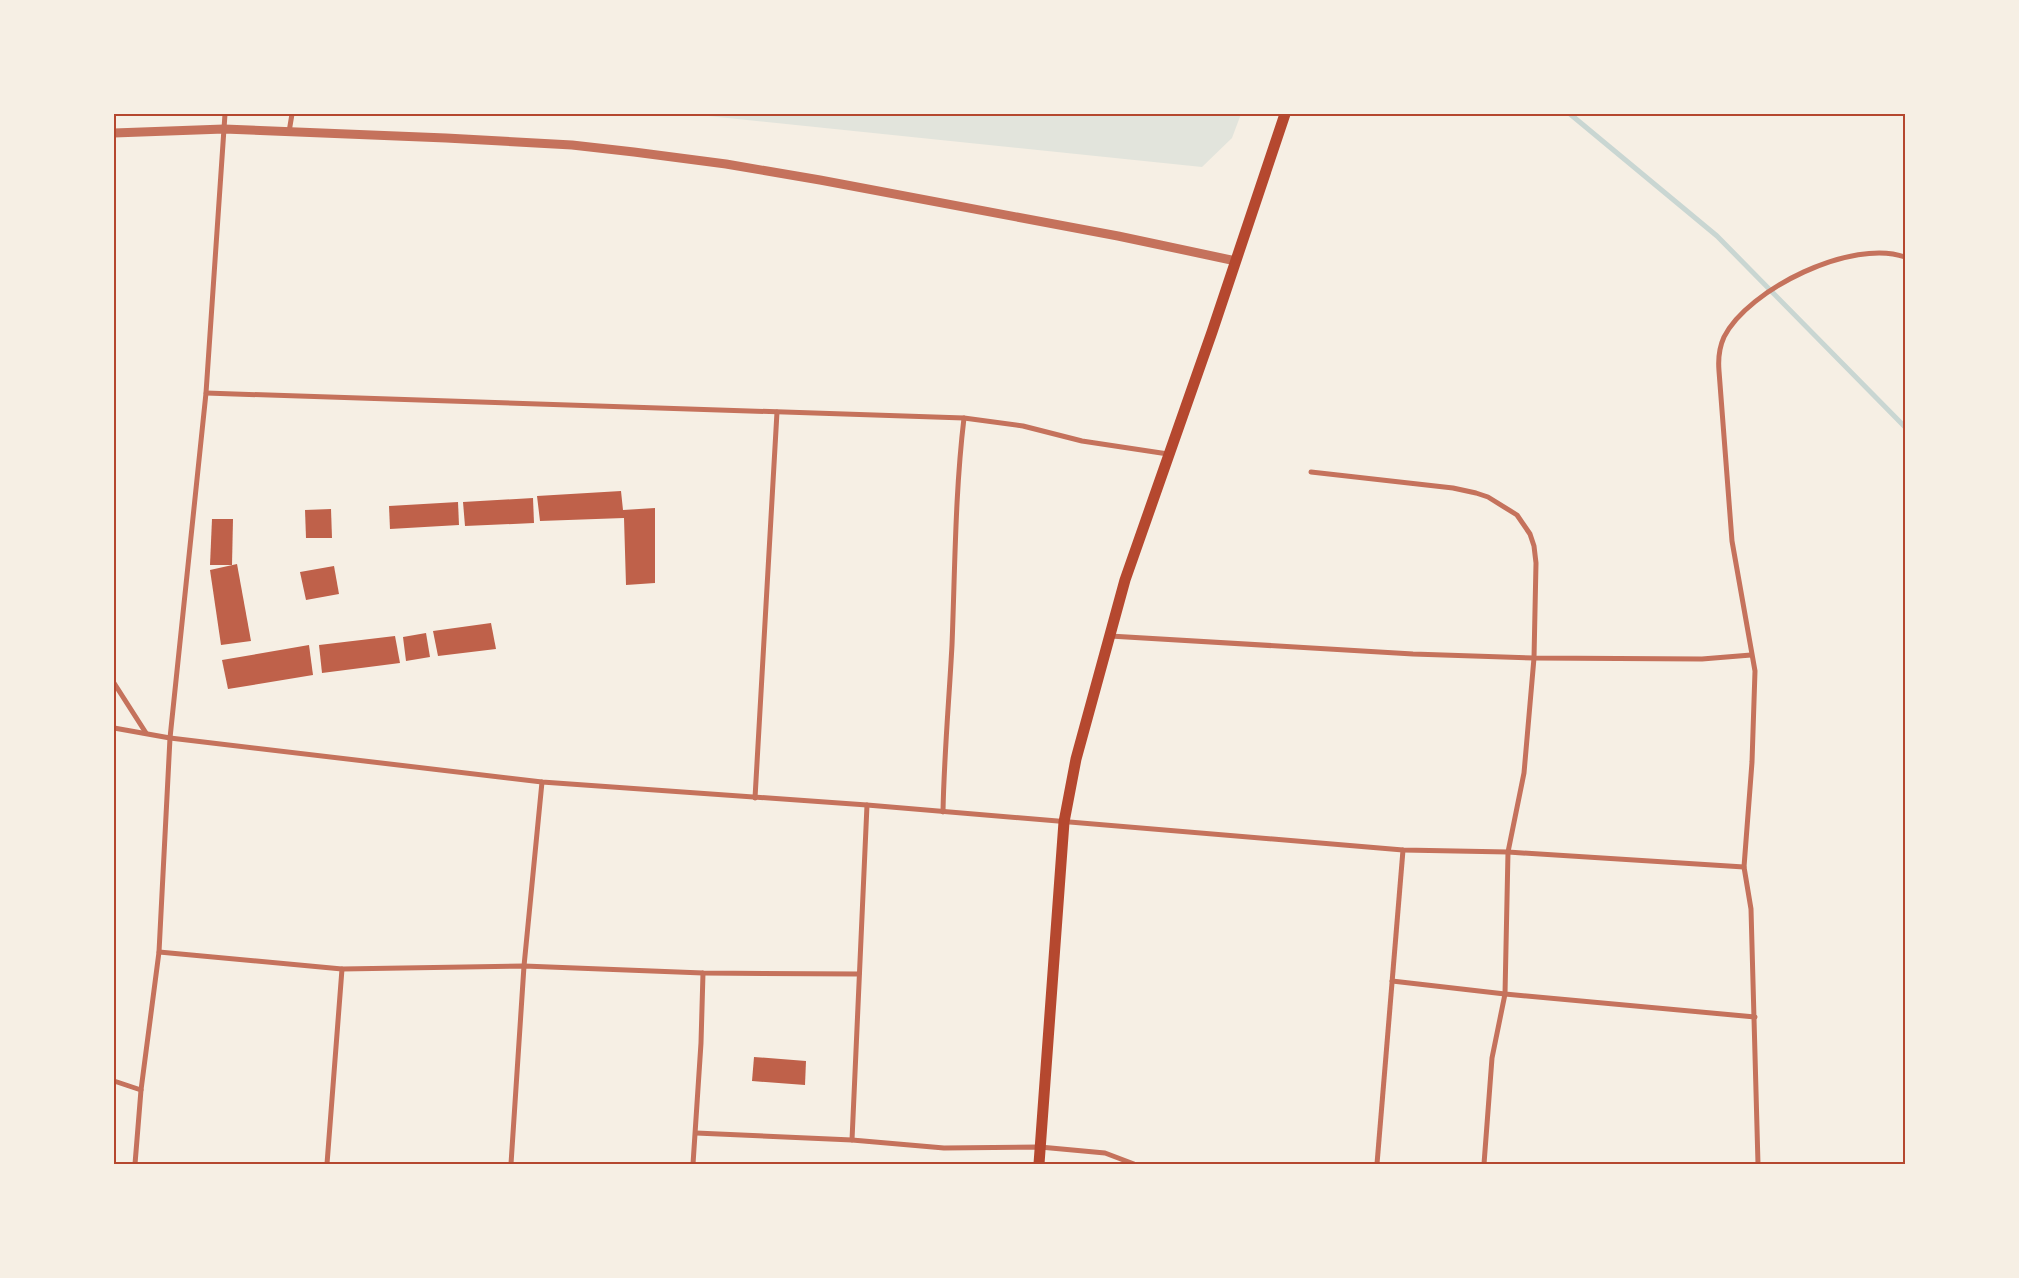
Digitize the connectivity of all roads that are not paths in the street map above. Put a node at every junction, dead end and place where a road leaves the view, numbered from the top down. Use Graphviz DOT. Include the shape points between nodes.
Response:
graph roads {
  1 [pos="225,114"];
  2 [pos="292,114"];
  3 [pos="1286,114"];
  4 [pos="224,129"];
  5 [pos="289,132"];
  6 [pos="114,133"];
  7 [pos="1905,257"];
  8 [pos="1236,261"];
  9 [pos="206,393"];
  10 [pos="777,412"];
  11 [pos="964,418"];
  12 [pos="1169,455"];
  13 [pos="1311,472"];
  14 [pos="1110,636"];
  15 [pos="1751,655"];
  16 [pos="1534,658"];
  17 [pos="114,683"];
  18 [pos="114,728"];
  19 [pos="146,733"];
  20 [pos="170,738"];
  21 [pos="542,782"];
  22 [pos="755,798"];
  23 [pos="867,805"];
  24 [pos="943,812"];
  25 [pos="1064,822"];
  26 [pos="1403,850"];
  27 [pos="1508,852"];
  28 [pos="1744,867"];
  29 [pos="159,952"];
  30 [pos="524,966"];
  31 [pos="342,968"];
  32 [pos="703,973"];
  33 [pos="859,974"];
  34 [pos="1392,981"];
  35 [pos="1505,994"];
  36 [pos="1755,1017"];
  37 [pos="114,1081"];
  38 [pos="141,1090"];
  39 [pos="696,1133"];
  40 [pos="852,1140"];
  41 [pos="1040,1147"];
  42 [pos="135,1164"];
  43 [pos="327,1164"];
  44 [pos="511,1164"];
  45 [pos="693,1164"];
  46 [pos="1039,1164"];
  47 [pos="1134,1164"];
  48 [pos="1377,1164"];
  49 [pos="1484,1164"];
  50 [pos="1758,1164"];
  1 -- 4 [label="street"];
  2 -- 5 [label="street"];
  3 -- 8 [label="main road"];
  4 -- 5 [label="street"];
  4 -- 6 [label="street"];
  4 -- 9 [label="street"];
  5 -- 8 [label="street" via="572,145 726,164 982,210"];
  7 -- 15 [label="street" via="1873,253 1851,256 1803,273 1750,304 1724,337 1718,360 1732,541"];
  8 -- 12 [label="main road"];
  9 -- 10 [label="street"];
  9 -- 20 [label="street"];
  10 -- 11 [label="street"];
  10 -- 22 [label="street"];
  11 -- 12 [label="street" via="1023,426 1082,441"];
  11 -- 24 [label="street"];
  12 -- 14 [label="main road" via="1125,580"];
  13 -- 16 [label="street" via="1453,488 1488,497 1517,515 1534,546"];
  14 -- 16 [label="street"];
  14 -- 25 [label="main road" via="1076,759"];
  15 -- 16 [label="street" via="1702,659"];
  15 -- 28 [label="street" via="1755,682"];
  16 -- 27 [label="street" via="1524,773"];
  17 -- 19 [label="street"];
  18 -- 19 [label="street"];
  19 -- 20 [label="street"];
  20 -- 21 [label="street"];
  20 -- 29 [label="street"];
  21 -- 22 [label="street"];
  21 -- 30 [label="street"];
  22 -- 23 [label="street"];
  23 -- 24 [label="street"];
  23 -- 33 [label="street"];
  24 -- 25 [label="street"];
  25 -- 26 [label="street"];
  25 -- 41 [label="main road"];
  26 -- 27 [label="street"];
  26 -- 34 [label="street"];
  27 -- 28 [label="street"];
  27 -- 35 [label="street"];
  28 -- 36 [label="street" via="1751,909"];
  29 -- 31 [label="street"];
  29 -- 38 [label="street"];
  30 -- 31 [label="street"];
  30 -- 32 [label="street"];
  30 -- 44 [label="street"];
  31 -- 43 [label="street"];
  32 -- 33 [label="street"];
  32 -- 39 [label="street"];
  33 -- 40 [label="street"];
  34 -- 35 [label="street"];
  34 -- 48 [label="street"];
  35 -- 36 [label="street"];
  35 -- 49 [label="street" via="1492,1058"];
  36 -- 50 [label="street"];
  37 -- 38 [label="street"];
  38 -- 42 [label="street"];
  39 -- 40 [label="street"];
  39 -- 45 [label="street"];
  40 -- 41 [label="street" via="944,1148"];
  41 -- 46 [label="main road"];
  41 -- 47 [label="street" via="1105,1153"];
}
